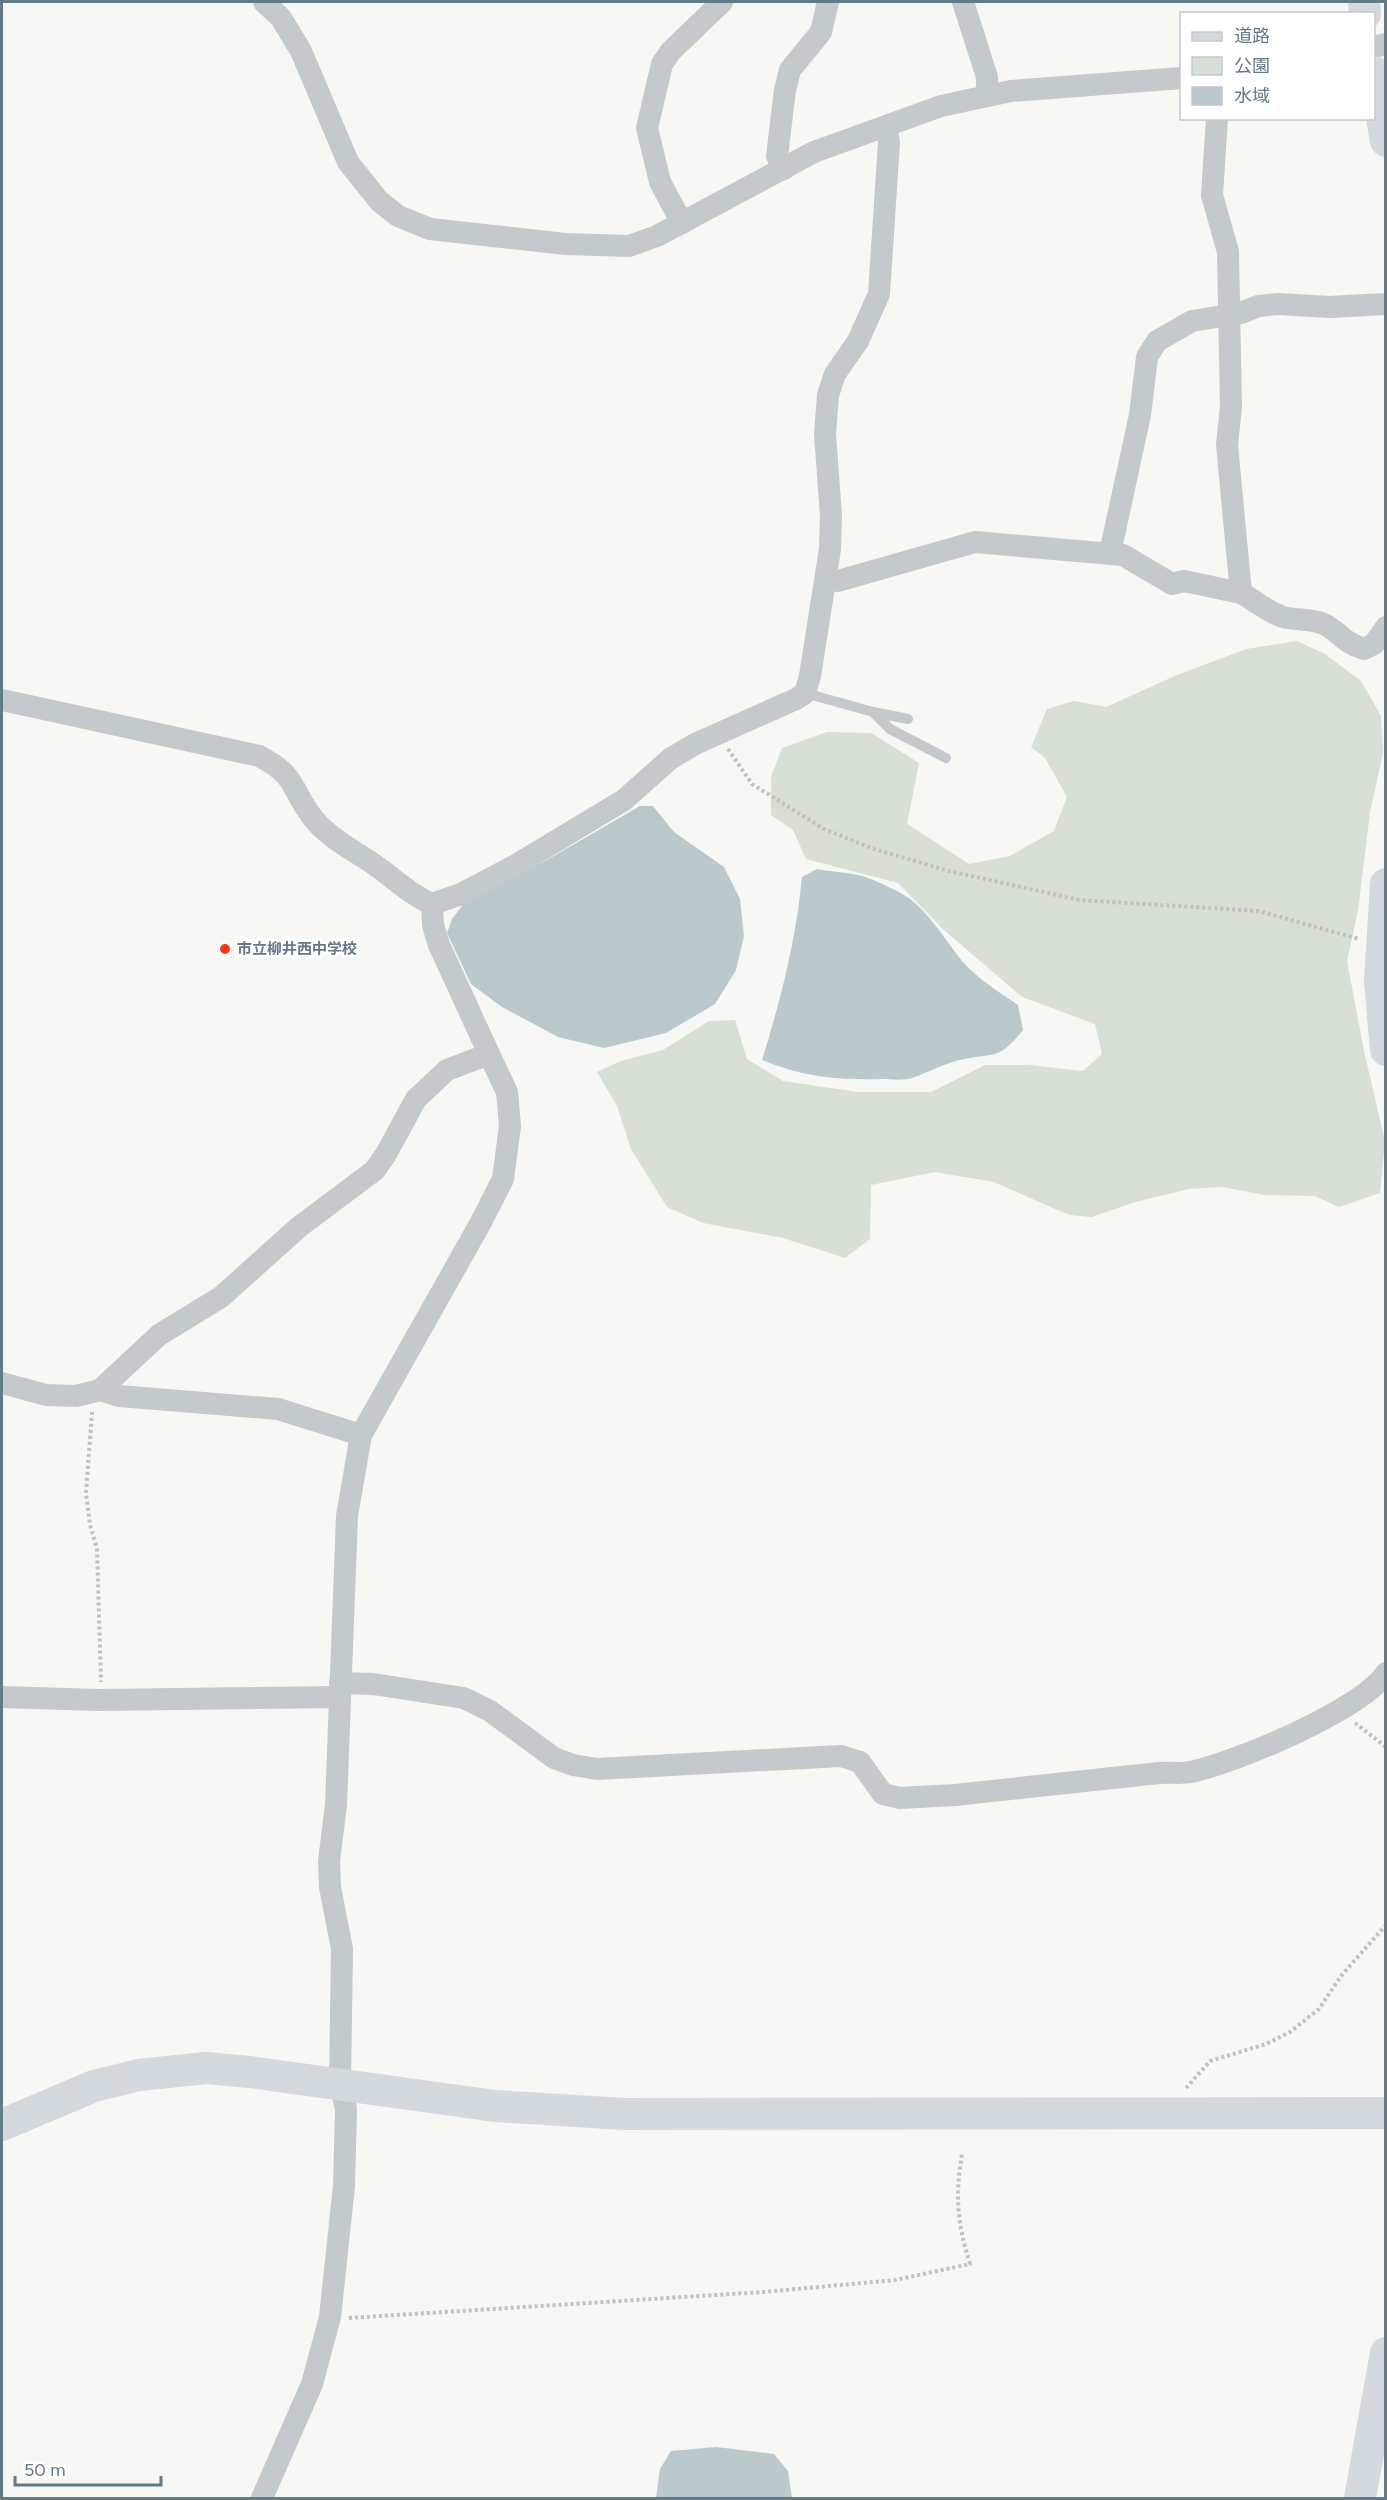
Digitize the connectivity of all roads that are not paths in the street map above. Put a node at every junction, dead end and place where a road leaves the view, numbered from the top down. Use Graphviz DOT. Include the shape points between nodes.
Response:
graph roads {
  1 [pos="265,2"];
  2 [pos="722,2"];
  3 [pos="828,2"];
  4 [pos="963,2"];
  5 [pos="1180,78"];
  6 [pos="1375,78"];
  7 [pos="987,94"];
  8 [pos="1216,120"];
  9 [pos="886,128"];
  10 [pos="1386,141"];
  11 [pos="784,169"];
  12 [pos="682,223"];
  13 [pos="1386,304"];
  14 [pos="1230,314"];
  15 [pos="1110,553"];
  16 [pos="826,578"];
  17 [pos="1241,593"];
  18 [pos="1386,627"];
  19 [pos="805,693"];
  20 [pos="2,700"];
  21 [pos="873,712"];
  22 [pos="908,719"];
  23 [pos="946,758"];
  24 [pos="1386,884"];
  25 [pos="432,904"];
  26 [pos="1386,1050"];
  27 [pos="489,1054"];
  28 [pos="2,1383"];
  29 [pos="96,1392"];
  30 [pos="361,1435"];
  31 [pos="1386,1673"];
  32 [pos="340,1690"];
  33 [pos="2,1697"];
  34 [pos="340,2084"];
  35 [pos="1386,2113"];
  36 [pos="2,2125"];
  37 [pos="1386,2353"];
  38 [pos="262,2499"];
  39 [pos="1360,2499"];
  1 -- 12 [label="street" via="281,18 301,51 348,162 379,201 398,216 430,230 602,247 629,246"];
  2 -- 12 [label="street" via="662,64 647,128 660,182"];
  3 -- 11 [label="street" via="821,33 790,70 777,156"];
  4 -- 7 [label="street" via="987,77"];
  5 -- 7 [label="street"];
  6 -- 10 [label="street"];
  7 -- 9 [label="street" via="941,106"];
  8 -- 14 [label="street" via="1212,195 1228,252"];
  9 -- 11 [label="street" via="814,152"];
  9 -- 16 [label="street" via="889,142 879,294 828,394 825,434 831,516"];
  11 -- 12 [label="street"];
  13 -- 14 [label="street" via="1278,304"];
  14 -- 15 [label="street" via="1192,321 1157,341 1147,357 1140,415"];
  14 -- 17 [label="street" via="1231,407 1227,445"];
  15 -- 16 [label="street" via="975,542 838,581"];
  15 -- 17 [label="street" via="1123,555 1172,584 1184,581"];
  16 -- 19 [label="street"];
  17 -- 18 [label="street" via="1287,618 1313,620 1328,626 1347,644 1364,649 1374,644"];
  19 -- 21 [label="lane"];
  19 -- 25 [label="street" via="695,744 670,759 624,800 516,865 461,894"];
  20 -- 25 [label="street" via="259,756 288,775 317,824 332,837 412,895"];
  21 -- 22 [label="lane"];
  21 -- 23 [label="lane" via="890,729"];
  24 -- 26 [label="street" via="1380,981"];
  25 -- 27 [label="street" via="439,945"];
  27 -- 29 [label="street" via="447,1070 416,1099 375,1170 298,1227 221,1297 159,1335"];
  27 -- 30 [label="street" via="507,1092 510,1126 503,1179"];
  28 -- 29 [label="street" via="45,1395"];
  29 -- 30 [label="street" via="278,1409"];
  30 -- 32 [label="street" via="347,1516"];
  31 -- 32 [label="street" via="1362,1696 1291,1736 1189,1772 900,1798 883,1794 860,1761 841,1756 573,1766 554,1758 490,1711 464,1698 373,1684"];
  32 -- 33 [label="street" via="98,1700"];
  32 -- 34 [label="street" via="336,1805 329,1861 342,1949"];
  34 -- 35 [label="street" via="495,2106 624,2114"];
  34 -- 36 [label="street" via="206,2068 172,2070 93,2086"];
  34 -- 38 [label="street" via="346,2109 344,2186 330,2317 312,2384"];
  37 -- 39 [label="street"];
}
